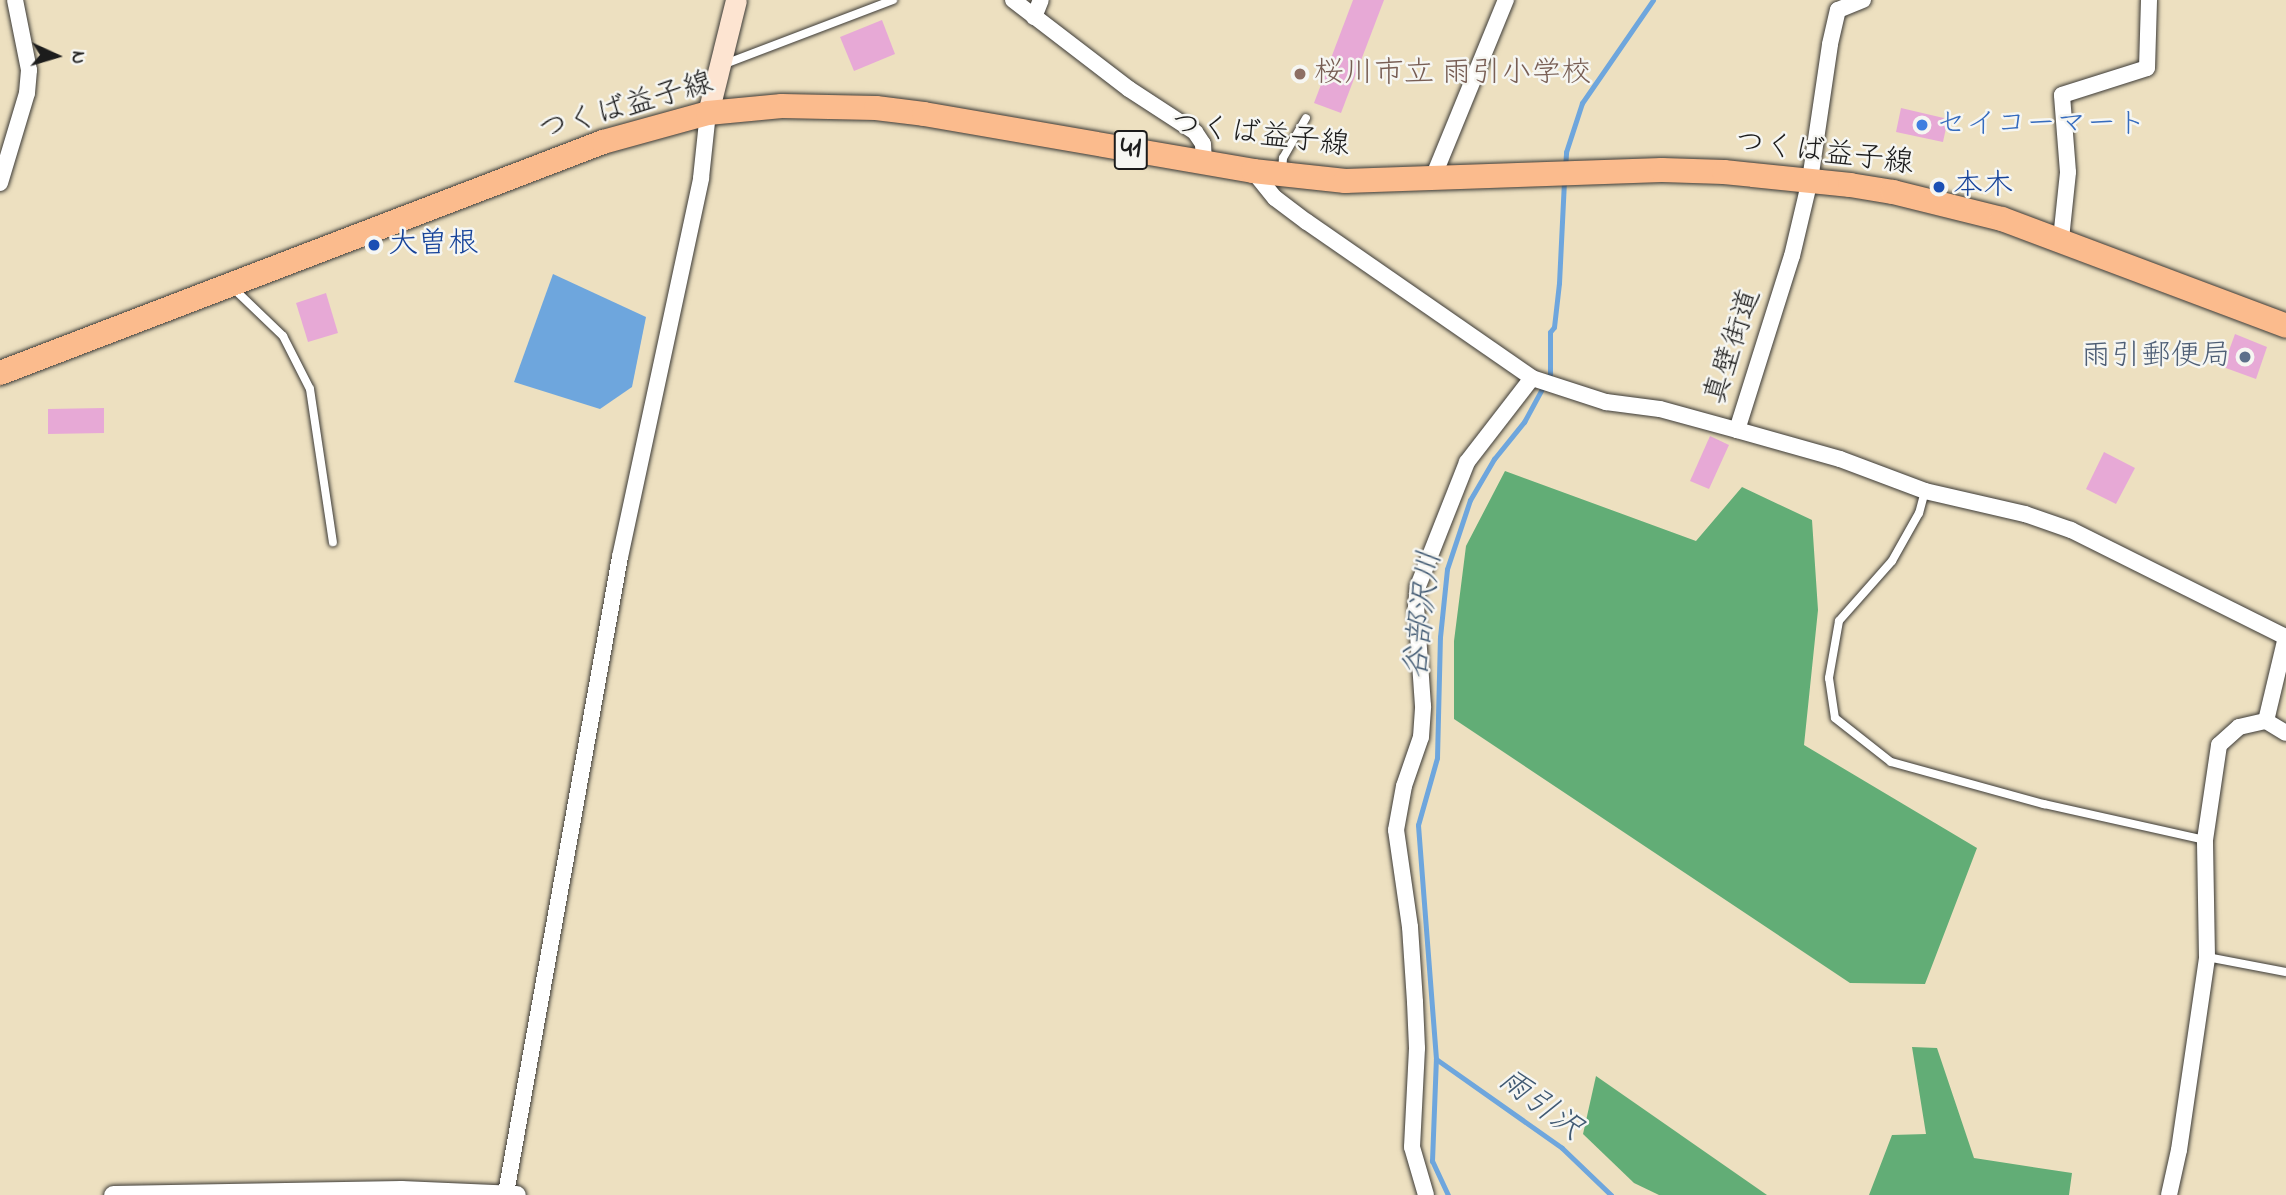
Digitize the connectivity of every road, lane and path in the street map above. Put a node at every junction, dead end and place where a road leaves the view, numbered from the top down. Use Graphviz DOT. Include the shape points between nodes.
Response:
graph roads {
  1 [pos="15,0"];
  2 [pos="736,0"];
  3 [pos="893,0"];
  4 [pos="1013,0"];
  5 [pos="1041,0"];
  6 [pos="1506,0"];
  7 [pos="1863,0"];
  8 [pos="2149,0"];
  9 [pos="1034,17"];
  10 [pos="719,66"];
  11 [pos="708,113"];
  12 [pos="1306,118"];
  13 [pos="1204,163"];
  14 [pos="1253,172"];
  15 [pos="1281,175"];
  16 [pos="1432,180"];
  17 [pos="1810,180"];
  18 [pos="0,183"];
  19 [pos="2062,239"];
  20 [pos="230,285"];
  21 [pos="2286,326"];
  22 [pos="0,373"];
  23 [pos="1535,379"];
  24 [pos="1737,430"];
  25 [pos="1925,491"];
  26 [pos="333,542"];
  27 [pos="2286,636"];
  28 [pos="2266,721"];
  29 [pos="2286,733"];
  30 [pos="2204,840"];
  31 [pos="2207,957"];
  32 [pos="2286,972"];
  33 [pos="511,1194"];
  34 [pos="113,1195"];
  35 [pos="1426,1195"];
  36 [pos="2168,1195"];
  1 -- 18 [label="street" via="29,70 27,93"];
  2 -- 10 [label="main road"];
  3 -- 10 [label="lane"];
  4 -- 9 [label="street"];
  5 -- 9 [label="street"];
  6 -- 16 [label="street"];
  7 -- 17 [label="street, 真壁街道" via="1838,9"];
  8 -- 19 [label="street" via="2147,68 2062,95 2068,172"];
  9 -- 13 [label="street" via="1195,132 1203,144"];
  10 -- 11 [label="main road"];
  11 -- 13 [label="main road, つくば益子線 / 41" via="782,106 877,108"];
  11 -- 20 [label="main road, つくば益子線 / 41" via="603,142"];
  11 -- 33 [label="street" via="701,178 620,558"];
  12 -- 15 [label="lane" via="1283,158"];
  13 -- 14 [label="main road, つくば益子線 / 41"];
  14 -- 15 [label="main road, つくば益子線 / 41"];
  14 -- 23 [label="street" via="1275,198 1307,222"];
  15 -- 16 [label="main road, つくば益子線 / 41" via="1345,181"];
  16 -- 17 [label="main road, つくば益子線 / 41" via="1662,170"];
  17 -- 19 [label="main road, つくば益子線 / 41" via="1950,204"];
  17 -- 24 [label="street, 真壁街道" via="1792,256"];
  19 -- 21 [label="main road, つくば益子線 / 41"];
  20 -- 22 [label="main road, つくば益子線 / 41"];
  20 -- 26 [label="lane" via="283,336 310,389"];
  23 -- 24 [label="street, 真壁街道" via="1606,402 1660,409"];
  23 -- 35 [label="street" via="1467,462 1418,586 1421,737 1404,786 1396,830 1415,1002 1412,1147"];
  24 -- 25 [label="street" via="1840,459"];
  25 -- 27 [label="street" via="2025,514 2071,530"];
  25 -- 30 [label="lane" via="1919,513 1892,561 1839,621 1829,678 1835,718 1891,762 2044,804"];
  27 -- 28 [label="street"];
  28 -- 29 [label="street"];
  28 -- 30 [label="street" via="2239,727 2219,745"];
  30 -- 31 [label="street"];
  31 -- 32 [label="lane"];
  31 -- 36 [label="street" via="2179,1150"];
  33 -- 34 [label="street" via="401,1190"];
}
